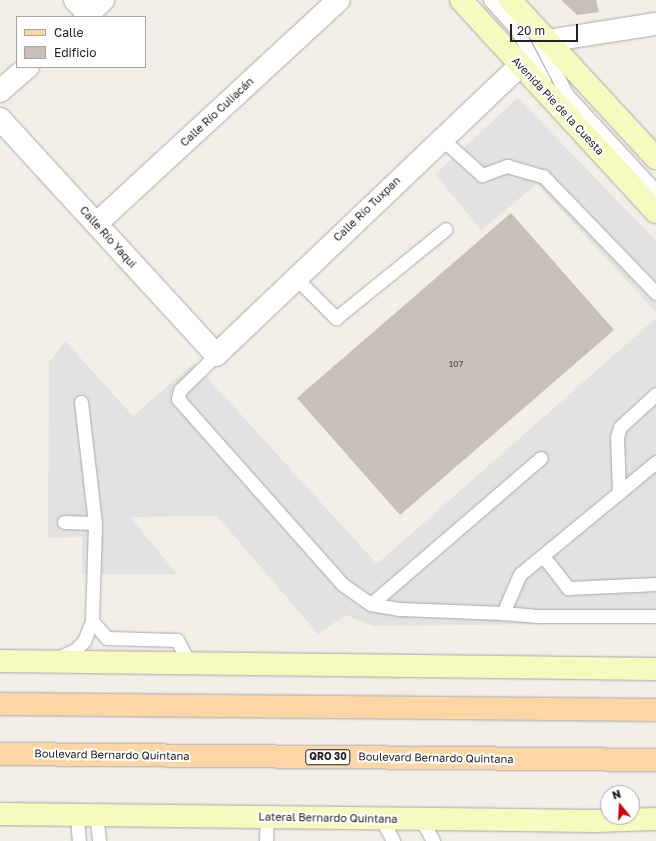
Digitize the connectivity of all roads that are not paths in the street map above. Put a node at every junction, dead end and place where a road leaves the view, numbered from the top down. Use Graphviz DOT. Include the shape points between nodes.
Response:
graph roads {
  1 [pos="338,0"];
  2 [pos="461,0"];
  3 [pos="490,0"];
  4 [pos="510,0"];
  5 [pos="528,20"];
  6 [pos="656,24"];
  7 [pos="547,41"];
  8 [pos="520,65"];
  9 [pos="27,68"];
  10 [pos="0,91"];
  11 [pos="557,105"];
  12 [pos="0,119"];
  13 [pos="442,138"];
  14 [pos="656,158"];
  15 [pos="656,191"];
  16 [pos="656,212"];
  17 [pos="96,224"];
  18 [pos="446,229"];
  19 [pos="296,278"];
  20 [pos="656,293"];
  21 [pos="216,355"];
  22 [pos="656,394"];
  23 [pos="81,402"];
  24 [pos="541,458"];
  25 [pos="656,462"];
  26 [pos="619,493"];
  27 [pos="64,522"];
  28 [pos="96,523"];
  29 [pos="543,556"];
  30 [pos="656,584"];
  31 [pos="371,604"];
  32 [pos="503,613"];
  33 [pos="656,616"];
  34 [pos="92,621"];
  35 [pos="0,661"];
  36 [pos="51,662"];
  37 [pos="190,664"];
  38 [pos="656,669"];
  39 [pos="0,704"];
  40 [pos="656,710"];
  41 [pos="0,754"];
  42 [pos="656,760"];
  43 [pos="0,814"];
  44 [pos="86,815"];
  45 [pos="267,817"];
  46 [pos="381,818"];
  47 [pos="421,819"];
  48 [pos="656,819"];
  49 [pos="79,841"];
  50 [pos="99,841"];
  51 [pos="266,841"];
  52 [pos="393,841"];
  53 [pos="433,841"];
  1 -- 17 [label="street, Calle Río Culiacán"];
  2 -- 8 [label="street, Avenida Pie de la Cuesta"];
  3 -- 11 [label="lane" via="517,30"];
  4 -- 5 [label="street"];
  5 -- 7 [label="street"];
  5 -- 15 [label="lane" via="567,95"];
  6 -- 7 [label="street"];
  7 -- 14 [label="street"];
  8 -- 11 [label="street, Avenida Pie de la Cuesta"];
  8 -- 13 [label="street, Calle Río Tuxpan"];
  9 -- 10 [label="street"];
  11 -- 16 [label="street, Avenida Pie de la Cuesta"];
  12 -- 17 [label="street, Calle Río Yaqui"];
  13 -- 19 [label="street, Calle Río Tuxpan"];
  13 -- 20 [label="lane" via="482,175 507,166 543,176"];
  17 -- 21 [label="street, Calle Río Yaqui"];
  18 -- 19 [label="lane" via="336,318"];
  19 -- 21 [label="street, Calle Río Tuxpan"];
  21 -- 31 [label="lane" via="180,390 178,398 342,584"];
  22 -- 26 [label="lane" via="620,427 617,437"];
  23 -- 28 [label="lane"];
  24 -- 31 [label="lane"];
  25 -- 26 [label="lane"];
  26 -- 29 [label="lane"];
  27 -- 28 [label="lane"];
  28 -- 34 [label="lane"];
  29 -- 30 [label="lane" via="568,588"];
  29 -- 32 [label="lane" via="520,574"];
  31 -- 32 [label="lane" via="400,609"];
  32 -- 33 [label="lane" via="541,616"];
  34 -- 36 [label="lane" via="84,641 75,650"];
  34 -- 37 [label="lane" via="107,638 177,640"];
  35 -- 36 [label="street"];
  36 -- 37 [label="street"];
  37 -- 38 [label="street"];
  39 -- 40 [label="main road"];
  41 -- 42 [label="main road, Boulevard Bernardo Quintana / QRO 30"];
  43 -- 44 [label="street, Lateral Bernardo Quintana"];
  44 -- 45 [label="street, Lateral Bernardo Quintana"];
  44 -- 49 [label="lane"];
  44 -- 50 [label="lane"];
  45 -- 46 [label="street, Lateral Bernardo Quintana"];
  45 -- 51 [label="lane"];
  46 -- 47 [label="street, Lateral Bernardo Quintana"];
  46 -- 52 [label="lane"];
  47 -- 48 [label="street, Lateral Bernardo Quintana"];
  47 -- 53 [label="lane"];
}
